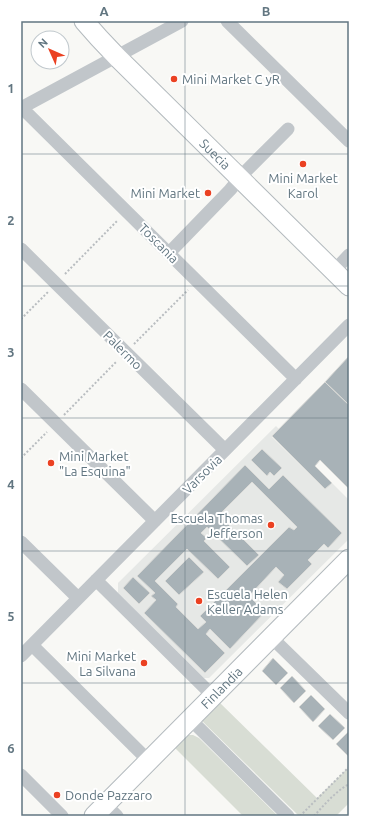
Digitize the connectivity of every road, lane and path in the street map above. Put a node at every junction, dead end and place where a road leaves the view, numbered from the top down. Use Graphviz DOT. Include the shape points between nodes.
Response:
graph roads {
  1 [pos="84,21"];
  2 [pos="182,21"];
  3 [pos="227,21"];
  4 [pos="116,57"];
  5 [pos="22,108"];
  6 [pos="288,129"];
  7 [pos="349,141"];
  8 [pos="240,178"];
  9 [pos="127,211"];
  10 [pos="21,249"];
  11 [pos="169,253"];
  12 [pos="349,255"];
  13 [pos="334,271"];
  14 [pos="197,280"];
  15 [pos="56,284"];
  16 [pos="349,286"];
  17 [pos="21,319"];
  18 [pos="349,326"];
  19 [pos="126,352"];
  20 [pos="296,379"];
  21 [pos="21,389"];
  22 [pos="56,423"];
  23 [pos="225,450"];
  24 [pos="21,458"];
  25 [pos="155,521"];
  26 [pos="21,542"];
  27 [pos="347,565"];
  28 [pos="96,580"];
  29 [pos="78,598"];
  30 [pos="271,637"];
  31 [pos="32,645"];
  32 [pos="21,656"];
  33 [pos="213,696"];
  34 [pos="349,713"];
  35 [pos="190,719"];
  36 [pos="149,761"];
  37 [pos="349,767"];
  38 [pos="21,775"];
  39 [pos="349,784"];
  40 [pos="106,812"];
  41 [pos="62,816"];
  42 [pos="288,816"];
  43 [pos="300,816"];
  44 [pos="314,816"];
  1 -- 4 [label="street, Suecia"];
  2 -- 4 [label="street"];
  3 -- 7 [label="street"];
  4 -- 5 [label="street"];
  4 -- 8 [label="street, Suecia"];
  5 -- 9 [label="street, Toscania"];
  6 -- 8 [label="street"];
  8 -- 11 [label="street"];
  8 -- 13 [label="street, Suecia"];
  9 -- 11 [label="street, Toscania"];
  9 -- 15 [label="path"];
  10 -- 15 [label="street, Palermo"];
  11 -- 14 [label="street, Toscania"];
  12 -- 13 [label="street"];
  13 -- 16 [label="street, Suecia"];
  14 -- 19 [label="path"];
  14 -- 20 [label="street, Toscania"];
  15 -- 17 [label="path"];
  15 -- 19 [label="street, Palermo"];
  18 -- 20 [label="street, Varsovia"];
  19 -- 22 [label="path"];
  19 -- 23 [label="street, Palermo"];
  20 -- 23 [label="street, Varsovia"];
  21 -- 22 [label="street"];
  22 -- 24 [label="path"];
  22 -- 25 [label="street"];
  23 -- 25 [label="street, Varsovia"];
  25 -- 28 [label="street, Varsovia"];
  26 -- 29 [label="street"];
  27 -- 30 [label="street, Finlandia"];
  28 -- 29 [label="street, Varsovia"];
  28 -- 33 [label="street"];
  29 -- 31 [label="street, Varsovia"];
  30 -- 33 [label="street, Finlandia"];
  30 -- 34 [label="street"];
  31 -- 32 [label="street, Varsovia"];
  31 -- 36 [label="street"];
  33 -- 35 [label="street, Finlandia"];
  35 -- 36 [label="street, Finlandia"];
  35 -- 42 [label="street"];
  36 -- 40 [label="street, Finlandia"];
  37 -- 43 [label="path"];
  38 -- 41 [label="street"];
  39 -- 44 [label="path" via="328,800"];
}
